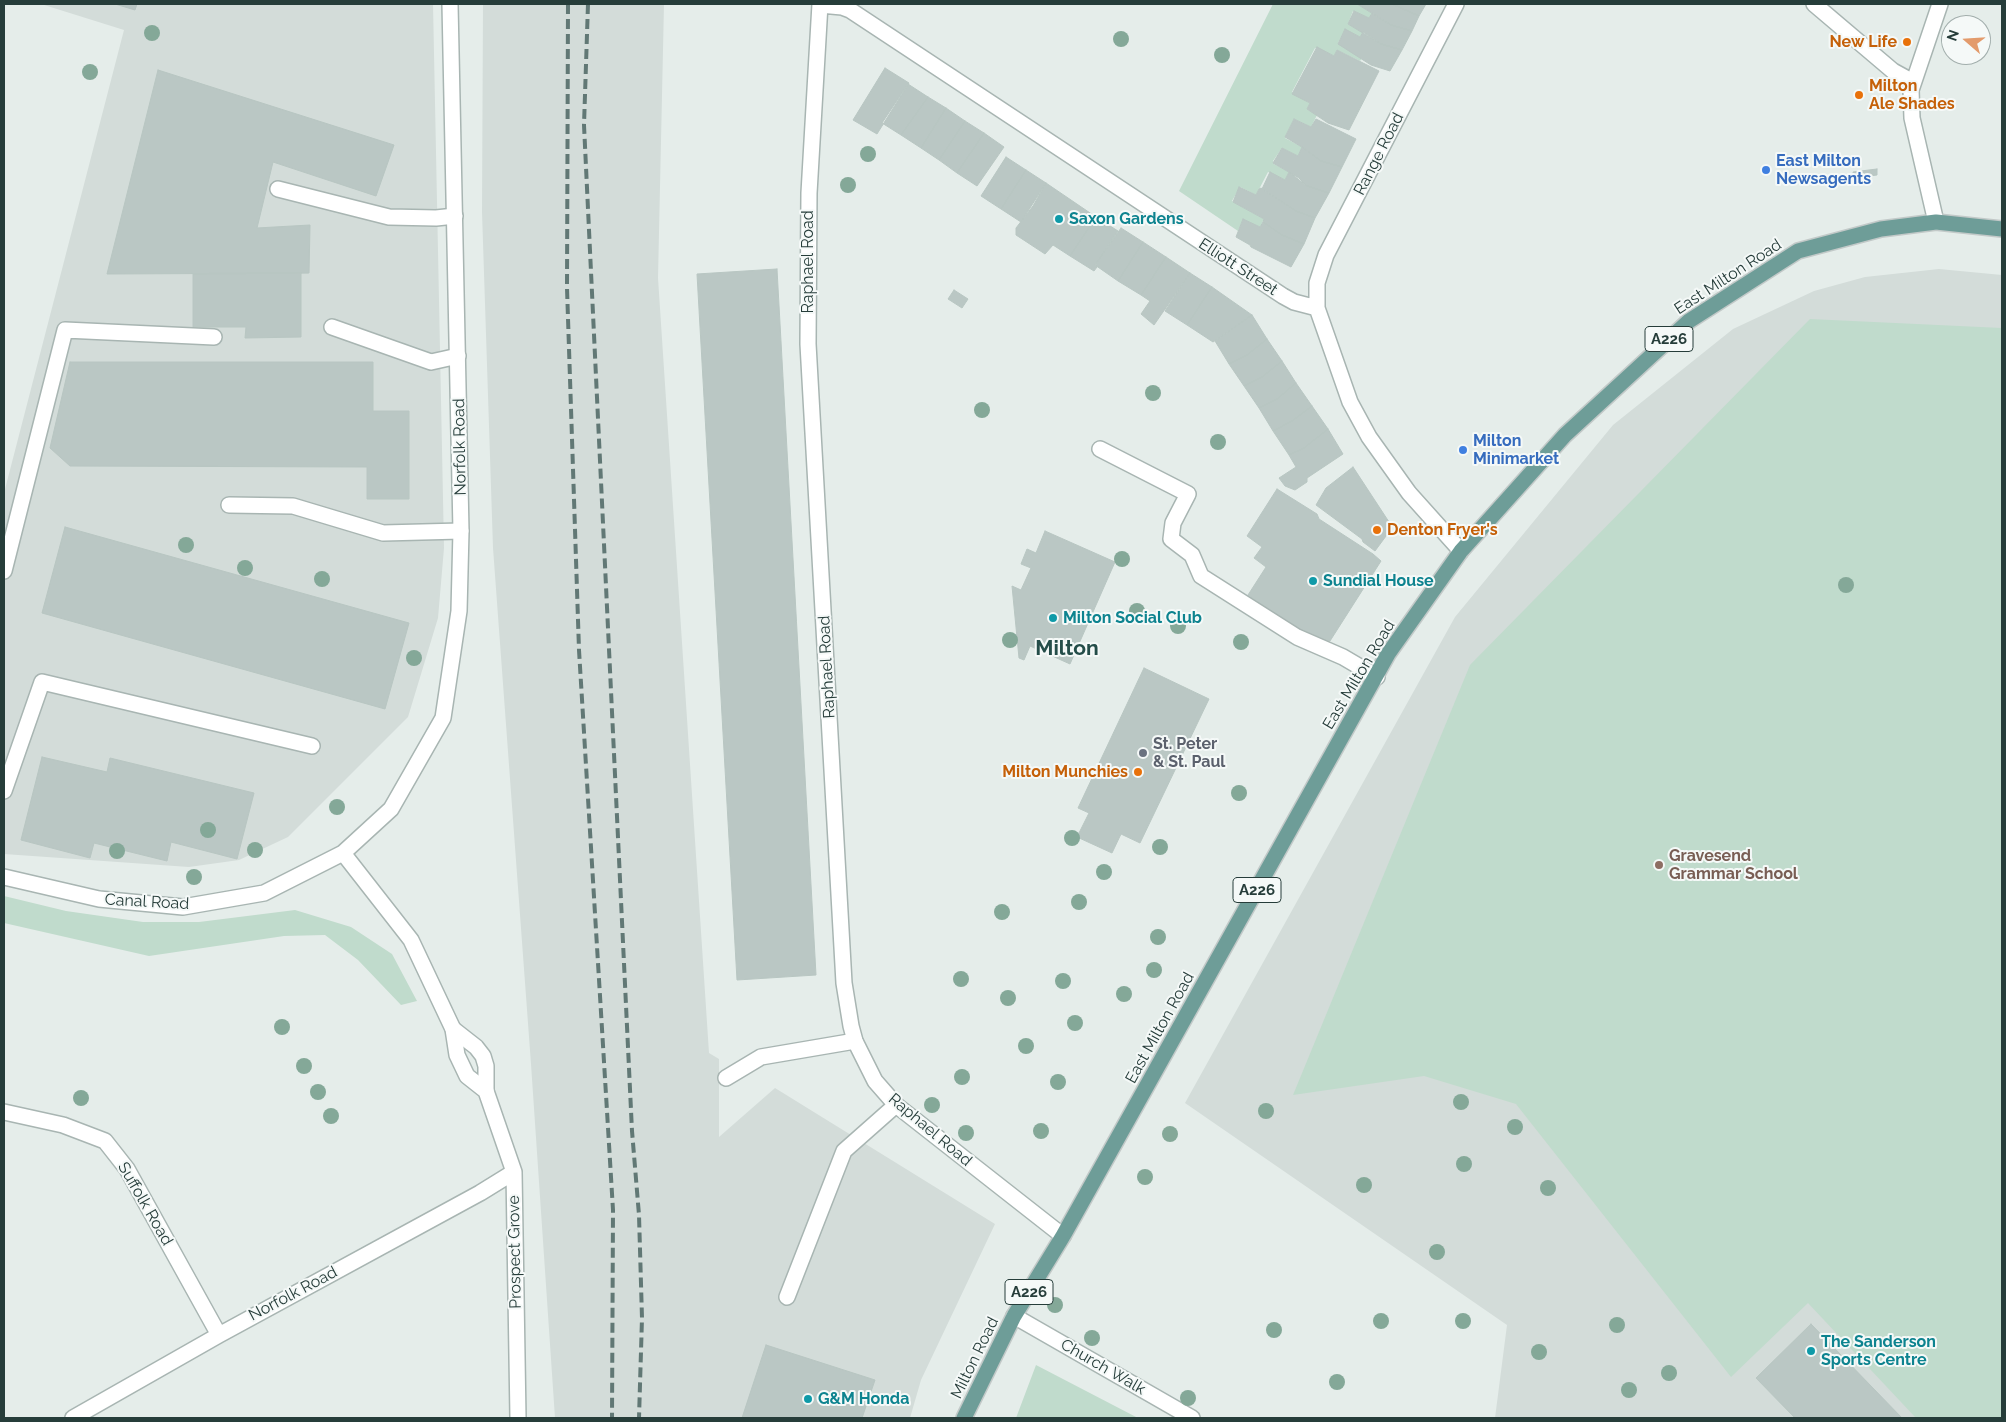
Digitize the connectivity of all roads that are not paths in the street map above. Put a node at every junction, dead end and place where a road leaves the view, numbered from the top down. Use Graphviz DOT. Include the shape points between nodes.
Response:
graph roads {
  1 [pos="450,4"];
  2 [pos="820,4"];
  3 [pos="1456,4"];
  4 [pos="1814,4"];
  5 [pos="1940,4"];
  6 [pos="1913,82"];
  7 [pos="278,189"];
  8 [pos="455,216"];
  9 [pos="1936,222"];
  10 [pos="2002,229"];
  11 [pos="1317,308"];
  12 [pos="332,327"];
  13 [pos="214,338"];
  14 [pos="458,356"];
  15 [pos="1100,449"];
  16 [pos="229,505"];
  17 [pos="461,531"];
  18 [pos="1462,551"];
  19 [pos="4,571"];
  20 [pos="1377,677"];
  21 [pos="312,746"];
  22 [pos="4,791"];
  23 [pos="343,854"];
  24 [pos="4,877"];
  25 [pos="453,1029"];
  26 [pos="855,1041"];
  27 [pos="726,1078"];
  28 [pos="486,1091"];
  29 [pos="896,1105"];
  30 [pos="4,1112"];
  31 [pos="514,1172"];
  32 [pos="1062,1236"];
  33 [pos="787,1297"];
  34 [pos="1014,1316"];
  35 [pos="219,1335"];
  36 [pos="73,1418"];
  37 [pos="518,1418"];
  38 [pos="964,1418"];
  39 [pos="1192,1418"];
  1 -- 8 [label="street, Norfolk Road"];
  2 -- 11 [label="street, Elliott Street" via="850,10 1283,296"];
  2 -- 26 [label="street, Raphael Road" via="809,193 808,344 844,983"];
  3 -- 11 [label="street, Range Road" via="1326,255 1317,283"];
  4 -- 6 [label="street" via="1893,71"];
  5 -- 6 [label="street"];
  6 -- 9 [label="street" via="1912,118"];
  7 -- 8 [label="street" via="389,217"];
  8 -- 14 [label="street, Norfolk Road"];
  9 -- 10 [label="main road, A226"];
  9 -- 18 [label="main road, East Milton Road / A226" via="1881,228 1798,251 1689,321 1565,435"];
  11 -- 18 [label="street" via="1350,402 1369,437 1408,493"];
  12 -- 14 [label="street" via="431,362"];
  13 -- 19 [label="street" via="65,330"];
  14 -- 17 [label="street, Norfolk Road"];
  15 -- 20 [label="street" via="1188,494 1173,523 1171,539 1192,555 1201,576 1297,637 1343,657"];
  16 -- 17 [label="street" via="293,506 383,533"];
  17 -- 23 [label="street, Norfolk Road" via="460,611 443,718 391,809"];
  18 -- 20 [label="main road, East Milton Road / A226" via="1388,654"];
  20 -- 32 [label="main road, East Milton Road / A226"];
  21 -- 22 [label="street" via="42,682"];
  23 -- 24 [label="street, Canal Road" via="264,893 183,907 99,899"];
  23 -- 25 [label="street, Prospect Grove" via="411,940"];
  25 -- 28 [label="street, Prospect Grove" via="457,1055 467,1076"];
  25 -- 28 [label="street, Prospect Grove" via="483,1056"];
  26 -- 27 [label="street" via="761,1057"];
  26 -- 29 [label="street, Raphael Road" via="875,1081"];
  28 -- 31 [label="street, Prospect Grove"];
  29 -- 32 [label="street, Raphael Road"];
  29 -- 33 [label="street" via="844,1151"];
  30 -- 35 [label="street, Suffolk Road" via="63,1125 104,1142 127,1169"];
  31 -- 35 [label="street, Norfolk Road"];
  31 -- 37 [label="street, Prospect Grove"];
  32 -- 34 [label="main road, Milton Road / A226"];
  34 -- 38 [label="main road, Milton Road / A226"];
  34 -- 39 [label="street, Church Walk"];
  35 -- 36 [label="street, Norfolk Road"];
}
